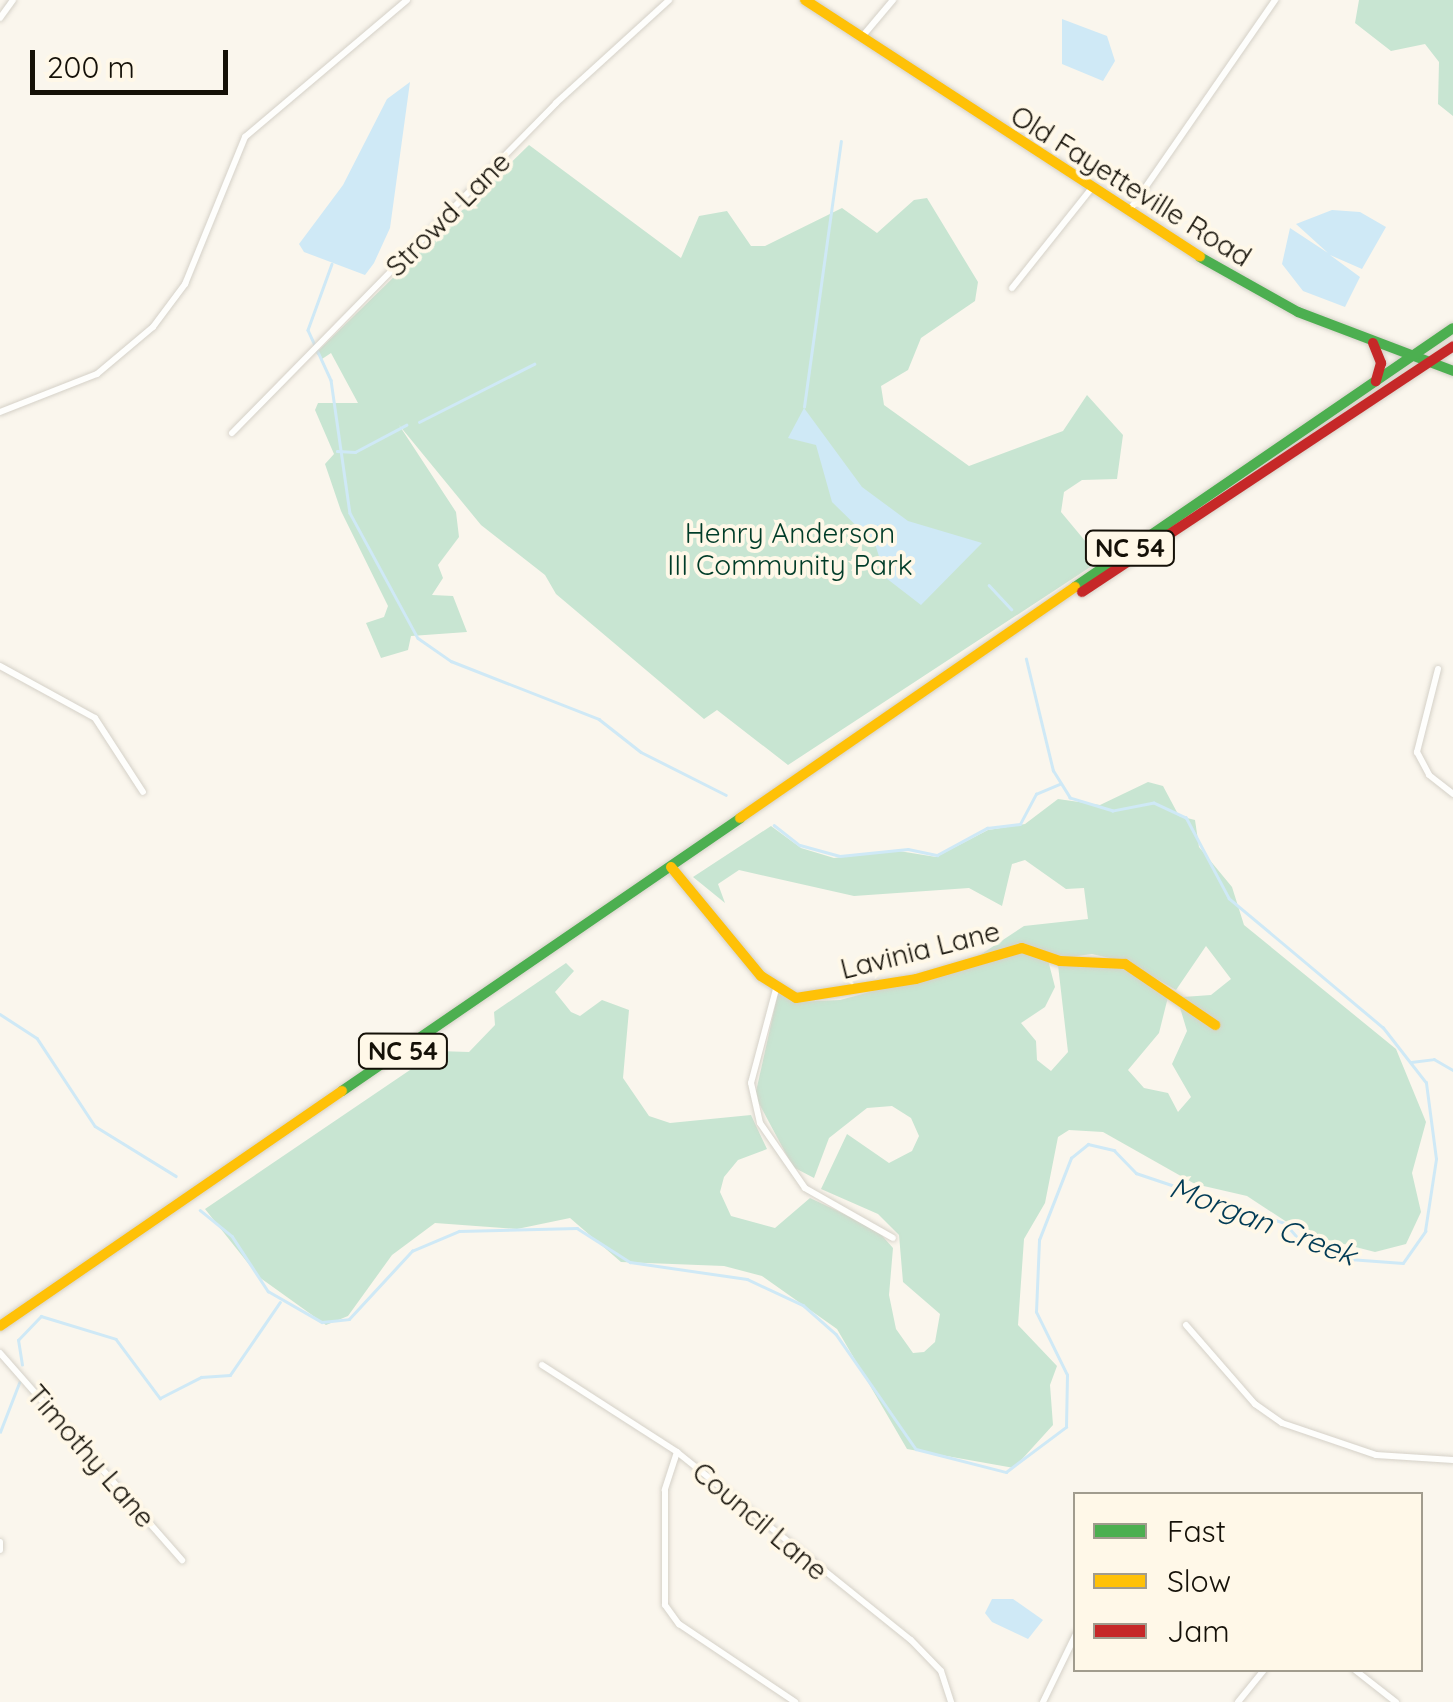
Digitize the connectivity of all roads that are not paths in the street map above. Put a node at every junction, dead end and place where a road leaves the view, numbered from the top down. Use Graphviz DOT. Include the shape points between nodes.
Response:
graph roads {
  1 [pos="14,0"];
  2 [pos="407,0"];
  3 [pos="669,0"];
  4 [pos="805,0"];
  5 [pos="893,0"];
  6 [pos="1275,0"];
  7 [pos="0,18"];
  8 [pos="861,39"];
  9 [pos="1091,189"];
  10 [pos="1128,212"];
  11 [pos="1012,288"];
  12 [pos="1453,328"];
  13 [pos="1372,343"];
  14 [pos="1453,346"];
  15 [pos="1408,358"];
  16 [pos="1424,366"];
  17 [pos="1453,372"];
  18 [pos="1376,381"];
  19 [pos="0,412"];
  20 [pos="232,434"];
  21 [pos="1012,635"];
  22 [pos="0,666"];
  23 [pos="1438,669"];
  24 [pos="144,792"];
  25 [pos="1453,794"];
  26 [pos="671,867"];
  27 [pos="776,989"];
  28 [pos="1216,1026"];
  29 [pos="893,1238"];
  30 [pos="1186,1325"];
  31 [pos="0,1326"];
  32 [pos="0,1354"];
  33 [pos="542,1365"];
  34 [pos="677,1452"];
  35 [pos="1453,1460"];
  36 [pos="0,1542"];
  37 [pos="0,1550"];
  38 [pos="182,1560"];
  39 [pos="1073,1640"];
  40 [pos="1262,1672"];
  41 [pos="1358,1672"];
  42 [pos="795,1702"];
  43 [pos="951,1702"];
  44 [pos="1043,1702"];
  45 [pos="1238,1702"];
  46 [pos="1396,1702"];
  1 -- 7 [label="street"];
  2 -- 19 [label="street" via="245,137 185,284 153,327 96,374"];
  3 -- 20 [label="street, Strowd Lane" via="556,103"];
  4 -- 8 [label="main road, Old Fayetteville Road"];
  5 -- 8 [label="street"];
  6 -- 10 [label="street"];
  8 -- 9 [label="main road, Old Fayetteville Road"];
  9 -- 10 [label="main road, Old Fayetteville Road"];
  9 -- 11 [label="street"];
  10 -- 13 [label="main road, Old Fayetteville Road" via="1278,302"];
  12 -- 15 [label="main road, NC 54"];
  13 -- 15 [label="main road, Old Fayetteville Road"];
  13 -- 18 [label="main road" via="1381,363"];
  14 -- 16 [label="main road, NC 54"];
  15 -- 16 [label="main road, Old Fayetteville Road"];
  15 -- 18 [label="main road, NC 54"];
  16 -- 17 [label="main road, Old Fayetteville Road"];
  16 -- 21 [label="main road, NC 54"];
  18 -- 21 [label="main road, NC 54"];
  21 -- 26 [label="main road, NC 54"];
  22 -- 24 [label="street" via="95,718"];
  23 -- 25 [label="street" via="1417,752 1428,775"];
  26 -- 27 [label="main road"];
  26 -- 31 [label="main road, NC 54"];
  27 -- 28 [label="main road, Lavinia Lane" via="796,998 841,994 1022,948 1060,961 1125,964"];
  27 -- 29 [label="street" via="752,1083 760,1123 805,1188"];
  30 -- 35 [label="street" via="1255,1404 1282,1423 1376,1456"];
  32 -- 38 [label="street, Timothy Lane"];
  33 -- 34 [label="street, Council Lane"];
  34 -- 42 [label="street" via="664,1490 665,1605 679,1624"];
  34 -- 43 [label="street, Council Lane" via="934,1660"];
  36 -- 37 [label="street"];
  39 -- 44 [label="street"];
  40 -- 45 [label="street"];
  41 -- 46 [label="street"];
}
